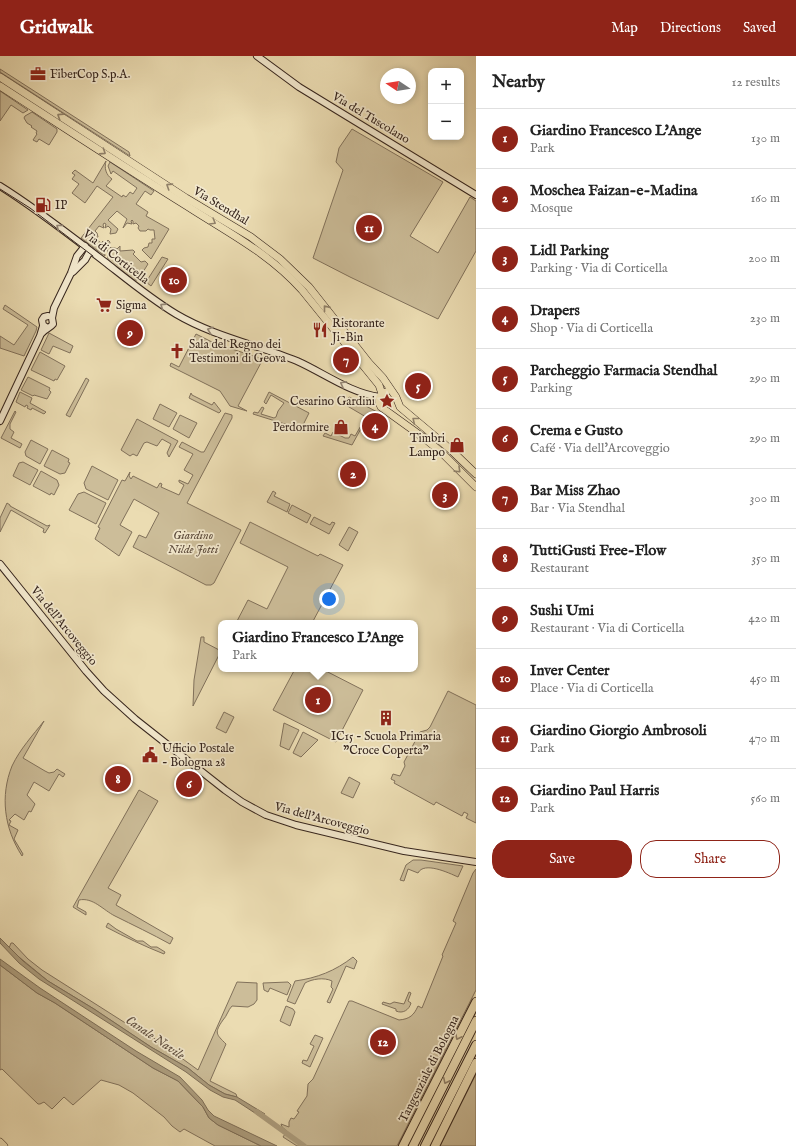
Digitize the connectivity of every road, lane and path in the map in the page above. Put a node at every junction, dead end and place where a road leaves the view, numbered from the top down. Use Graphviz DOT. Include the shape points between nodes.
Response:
graph roads {
  1 [pos="256,56"];
  2 [pos="0,78"];
  3 [pos="0,86"];
  4 [pos="0,186"];
  5 [pos="476,195"];
  6 [pos="85,246"];
  7 [pos="90,251"];
  8 [pos="71,273"];
  9 [pos="50,317"];
  10 [pos="45,327"];
  11 [pos="379,385"];
  12 [pos="393,394"];
  13 [pos="381,395"];
  14 [pos="371,396"];
  15 [pos="397,402"];
  16 [pos="385,410"];
  17 [pos="0,421"];
  18 [pos="476,474"];
  19 [pos="476,487"];
  20 [pos="0,564"];
  21 [pos="476,862"];
  22 [pos="476,1002"];
  23 [pos="476,1021"];
  24 [pos="476,1044"];
  25 [pos="476,1063"];
  26 [pos="0,1142"];
  27 [pos="4,1146"];
  28 [pos="403,1146"];
  29 [pos="413,1146"];
  30 [pos="425,1146"];
  31 [pos="435,1146"];
  1 -- 5 [label="street, Via del Tuscolano" via="303,89"];
  12 -- 2 [label="main road, Via Stendhal, one-way" via="314,293 280,259 251,237"];
  3 -- 11 [label="main road, Via Stendhal, one-way" via="268,257 302,290"];
  6 -- 4 [label="street, Via di Corticella, one-way" via="28,203"];
  6 -- 7 [label="street, Via di Corticella"];
  6 -- 8 [label="street" via="78,255"];
  7 -- 8 [label="street" via="85,260"];
  14 -- 7 [label="street, Via di Corticella, one-way" via="297,361 191,322 158,303"];
  8 -- 9 [label="street"];
  9 -- 10 [label="street" via="53,324"];
  9 -- 10 [label="street" via="43,318 42,323"];
  10 -- 17 [label="street"];
  11 -- 13 [label="main road, Via Stendhal"];
  11 -- 14 [label="street" via="377,392"];
  12 -- 13 [label="main road" via="388,392"];
  12 -- 15 [label="main road"];
  13 -- 14 [label="street, Via di Corticella"];
  13 -- 16 [label="main road" via="379,405"];
  15 -- 16 [label="main road" via="392,409"];
  18 -- 15 [label="main road, one-way"];
  16 -- 19 [label="main road, one-way" via="440,451"];
  20 -- 21 [label="street, Via dell'Arcoveggio" via="104,691 149,731 242,802 266,815 296,825 404,851"];
  22 -- 28 [label="highway, Tangenziale di Bologna, one-way"];
  23 -- 29 [label="highway, one-way"];
  24 -- 30 [label="highway"];
  25 -- 31 [label="highway"];
  26 -- 27 [label="main road"];
}
